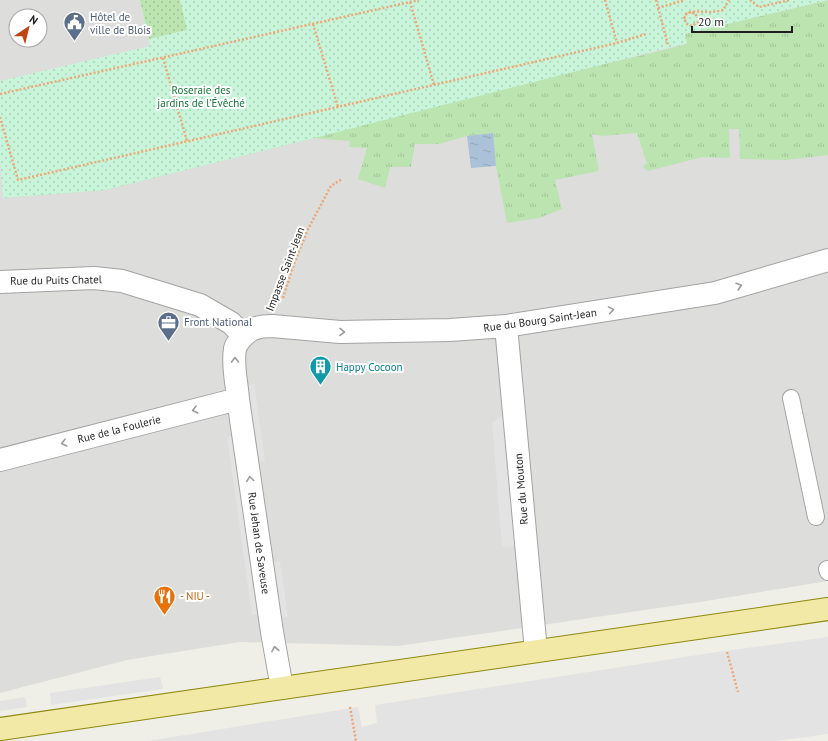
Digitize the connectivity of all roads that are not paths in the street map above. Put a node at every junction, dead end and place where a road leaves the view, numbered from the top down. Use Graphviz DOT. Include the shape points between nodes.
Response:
graph roads {
  1 [pos="828,260"];
  2 [pos="0,282"];
  3 [pos="506,326"];
  4 [pos="244,335"];
  5 [pos="791,398"];
  6 [pos="238,399"];
  7 [pos="0,460"];
  8 [pos="816,517"];
  9 [pos="828,609"];
  10 [pos="536,651"];
  11 [pos="282,688"];
  12 [pos="0,729"];
  3 -- 1 [label="street, Rue du Bourg Saint-Jean, one-way" via="715,293"];
  2 -- 4 [label="street, Rue du Puits Chatel" via="94,278 122,281 200,305 231,323"];
  4 -- 3 [label="street, Rue du Bourg Saint-Jean, one-way" via="252,328 260,326 340,332"];
  3 -- 10 [label="street, Rue du Mouton"];
  6 -- 4 [label="street, one-way" via="235,347"];
  5 -- 8 [label="lane"];
  6 -- 7 [label="street, Rue de la Foulerie, one-way"];
  11 -- 6 [label="street, Rue Jehan de Saveuse, one-way"];
  9 -- 10 [label="main road"];
  10 -- 11 [label="main road"];
  11 -- 12 [label="main road"];
}
